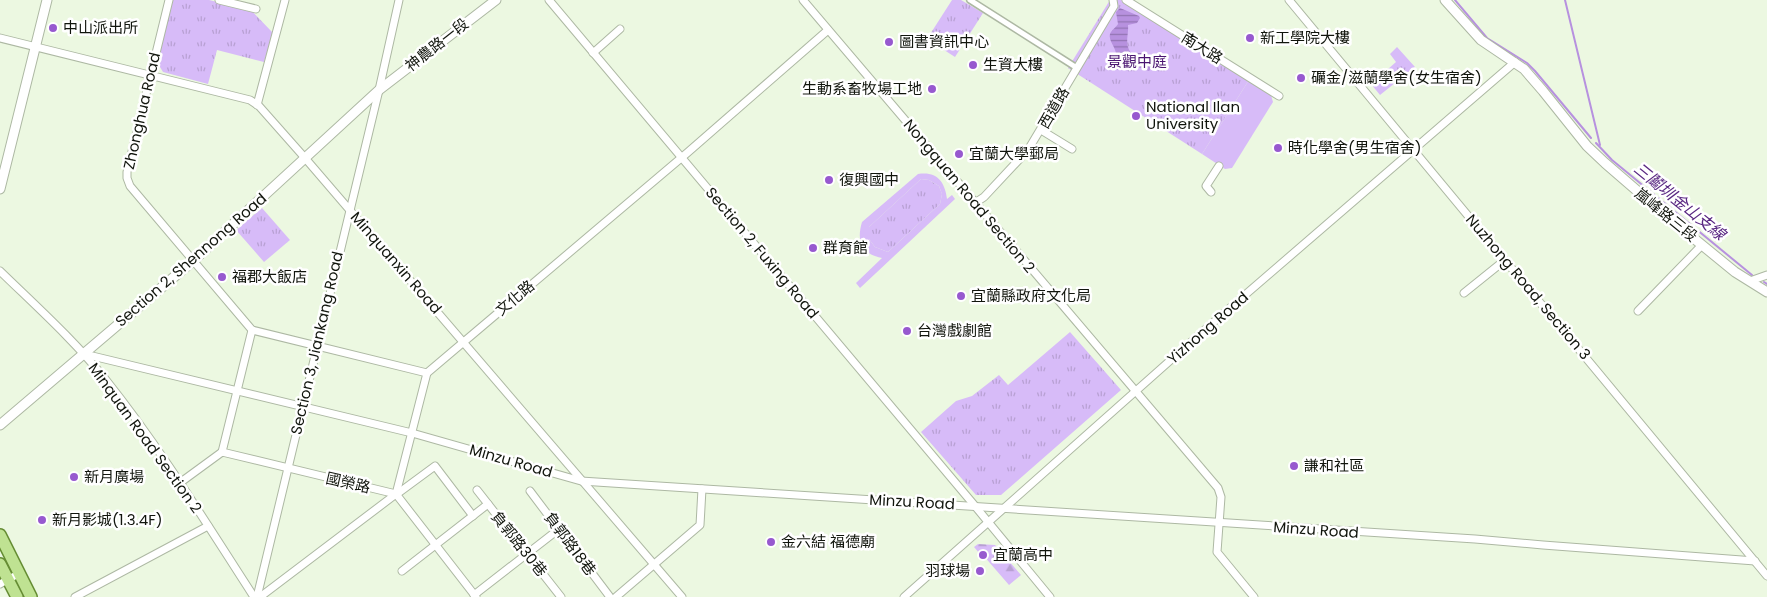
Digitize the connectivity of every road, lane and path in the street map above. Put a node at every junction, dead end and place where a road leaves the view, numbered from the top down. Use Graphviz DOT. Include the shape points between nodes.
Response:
graph roads {
  1 [pos="47,0"];
  2 [pos="169,0"];
  3 [pos="219,0"];
  4 [pos="285,0"];
  5 [pos="399,0"];
  6 [pos="496,0"];
  7 [pos="549,0"];
  8 [pos="803,0"];
  9 [pos="970,0"];
  10 [pos="1113,0"];
  11 [pos="1126,0"];
  12 [pos="1289,0"];
  13 [pos="1445,0"];
  14 [pos="256,9"];
  15 [pos="620,29"];
  16 [pos="828,30"];
  17 [pos="0,38"];
  18 [pos="35,47"];
  19 [pos="593,53"];
  20 [pos="1515,62"];
  21 [pos="1077,68"];
  22 [pos="151,76"];
  23 [pos="379,90"];
  24 [pos="1279,96"];
  25 [pos="257,104"];
  26 [pos="1041,130"];
  27 [pos="1072,149"];
  28 [pos="1413,149"];
  29 [pos="305,158"];
  30 [pos="681,158"];
  31 [pos="1218,166"];
  32 [pos="0,190"];
  33 [pos="1212,192"];
  34 [pos="975,203"];
  35 [pos="349,209"];
  36 [pos="1702,245"];
  37 [pos="194,260"];
  38 [pos="1504,260"];
  39 [pos="0,271"];
  40 [pos="1767,276"];
  41 [pos="1750,281"];
  42 [pos="1767,292"];
  43 [pos="1464,294"];
  44 [pos="1638,311"];
  45 [pos="252,330"];
  46 [pos="464,342"];
  47 [pos="317,346"];
  48 [pos="84,354"];
  49 [pos="427,373"];
  50 [pos="237,391"];
  51 [pos="1136,391"];
  52 [pos="302,407"];
  53 [pos="0,425"];
  54 [pos="412,433"];
  55 [pos="222,452"];
  56 [pos="288,468"];
  57 [pos="581,481"];
  58 [pos="181,482"];
  59 [pos="702,489"];
  60 [pos="477,490"];
  61 [pos="530,490"];
  62 [pos="396,494"];
  63 [pos="488,504"];
  64 [pos="975,506"];
  65 [pos="1003,508"];
  66 [pos="473,516"];
  67 [pos="988,522"];
  68 [pos="1219,523"];
  69 [pos="208,526"];
  70 [pos="559,529"];
  71 [pos="0,535"];
  72 [pos="436,545"];
  73 [pos="527,554"];
  74 [pos="1755,561"];
  75 [pos="0,564"];
  76 [pos="654,565"];
  77 [pos="402,571"];
  78 [pos="20,573"];
  79 [pos="1767,576"];
  80 [pos="4,582"];
  81 [pos="475,596"];
  82 [pos="16,597"];
  83 [pos="31,597"];
  84 [pos="75,597"];
  85 [pos="257,597"];
  86 [pos="561,597"];
  87 [pos="610,597"];
  88 [pos="616,597"];
  89 [pos="682,597"];
  90 [pos="904,597"];
  91 [pos="1050,597"];
  92 [pos="1254,597"];
  1 -- 18 [label="street"];
  2 -- 22 [label="street, Zhonghua Road"];
  3 -- 14 [label="street"];
  4 -- 25 [label="street"];
  5 -- 23 [label="street, Section 3, Jiankang Road"];
  6 -- 23 [label="street, 神農路一段"];
  7 -- 19 [label="street, Section 2, Fuxing Road"];
  8 -- 16 [label="street, Nongquan Road Section 2"];
  9 -- 21 [label="street"];
  10 -- 21 [label="street, 西道路" via="1114,6"];
  11 -- 24 [label="street, 南大路"];
  12 -- 28 [label="street, Nuzhong Road, Section 3"];
  13 -- 20 [label="street, 嵐峰路三段" via="1481,40"];
  15 -- 19 [label="street"];
  16 -- 30 [label="street, 文化路"];
  16 -- 34 [label="street, Nongquan Road Section 2"];
  17 -- 18 [label="street, Minquanxin Road"];
  18 -- 22 [label="street, Minquanxin Road"];
  18 -- 32 [label="street"];
  19 -- 30 [label="street, Section 2, Fuxing Road"];
  20 -- 28 [label="street, Yizhong Road"];
  20 -- 36 [label="street, 嵐峰路三段" via="1587,146"];
  21 -- 26 [label="street, 西道路"];
  22 -- 25 [label="street, Minquanxin Road"];
  22 -- 37 [label="street, Zhonghua Road" via="126,178"];
  23 -- 29 [label="street, Section 2, Shennong Road"];
  23 -- 35 [label="street, Section 3, Jiankang Road"];
  25 -- 29 [label="street, Minquanxin Road"];
  26 -- 27 [label="street"];
  26 -- 34 [label="street, 西道路" via="1028,150"];
  28 -- 38 [label="street, Nuzhong Road, Section 3"];
  28 -- 51 [label="street, Yizhong Road"];
  29 -- 35 [label="street, Minquanxin Road"];
  29 -- 37 [label="street, Section 2, Shennong Road"];
  30 -- 46 [label="street, 文化路"];
  30 -- 64 [label="street, Section 2, Fuxing Road"];
  31 -- 33 [label="street" via="1206,186"];
  34 -- 51 [label="street, Nongquan Road Section 2"];
  35 -- 46 [label="street, Minquanxin Road"];
  35 -- 47 [label="street, Section 3, Jiankang Road"];
  36 -- 41 [label="street, 嵐峰路三段"];
  36 -- 44 [label="street"];
  37 -- 45 [label="street"];
  37 -- 48 [label="street, Section 2, Shennong Road"];
  38 -- 43 [label="street"];
  38 -- 74 [label="street, Nuzhong Road, Section 3"];
  39 -- 48 [label="street, Minquan Road Section 2"];
  40 -- 41 [label="street"];
  41 -- 42 [label="street, 嵐峰路三段"];
  45 -- 47 [label="street"];
  45 -- 50 [label="street"];
  46 -- 49 [label="street, 文化路"];
  46 -- 57 [label="street, Minquanxin Road"];
  47 -- 49 [label="street"];
  47 -- 52 [label="street, Section 3, Jiankang Road"];
  48 -- 50 [label="street, Minzu Road"];
  48 -- 53 [label="street, Section 2, Shennong Road"];
  48 -- 58 [label="street, Minquan Road Section 2"];
  49 -- 54 [label="street"];
  50 -- 52 [label="street, Minzu Road"];
  50 -- 55 [label="street"];
  51 -- 65 [label="street, Yizhong Road"];
  51 -- 68 [label="street, Nongquan Road Section 2" via="1218,488 1221,497"];
  52 -- 54 [label="street, Minzu Road"];
  52 -- 56 [label="street, Section 3, Jiankang Road"];
  54 -- 57 [label="street, Minzu Road"];
  54 -- 62 [label="street"];
  55 -- 56 [label="street, 國榮路"];
  55 -- 58 [label="street"];
  56 -- 62 [label="street, 國榮路"];
  56 -- 85 [label="street, Section 3, Jiankang Road"];
  57 -- 59 [label="street, Minzu Road"];
  57 -- 76 [label="street, Minquanxin Road"];
  58 -- 69 [label="street, Minquan Road Section 2"];
  59 -- 64 [label="street, Minzu Road"];
  59 -- 76 [label="street" via="700,525"];
  60 -- 63 [label="street, 負郭路30巷"];
  61 -- 70 [label="street, 負郭路18巷"];
  62 -- 66 [label="street" via="435,466"];
  62 -- 72 [label="street"];
  62 -- 85 [label="street"];
  63 -- 66 [label="street"];
  63 -- 73 [label="street, 負郭路30巷"];
  64 -- 65 [label="street, Minzu Road"];
  64 -- 67 [label="street, Section 2, Fuxing Road"];
  65 -- 67 [label="street, Yizhong Road"];
  65 -- 68 [label="street, Minzu Road"];
  66 -- 72 [label="street"];
  67 -- 90 [label="street, Yizhong Road"];
  67 -- 91 [label="street, Section 2, Fuxing Road"];
  68 -- 74 [label="street, Minzu Road"];
  68 -- 92 [label="street, Nongquan Road Section 2" via="1217,554"];
  69 -- 84 [label="street"];
  69 -- 85 [label="street, Minquan Road Section 2"];
  70 -- 73 [label="street"];
  70 -- 87 [label="street, 負郭路18巷"];
  71 -- 78 [label="main road"];
  72 -- 77 [label="street"];
  72 -- 81 [label="street"];
  73 -- 81 [label="street"];
  73 -- 86 [label="street, 負郭路30巷"];
  74 -- 79 [label="street, Nuzhong Road, Section 3"];
  75 -- 80 [label="main road"];
  76 -- 88 [label="street"];
  76 -- 89 [label="street, Minquanxin Road"];
  78 -- 80 [label="street"];
  78 -- 83 [label="main road"];
  80 -- 82 [label="main road"];
}
